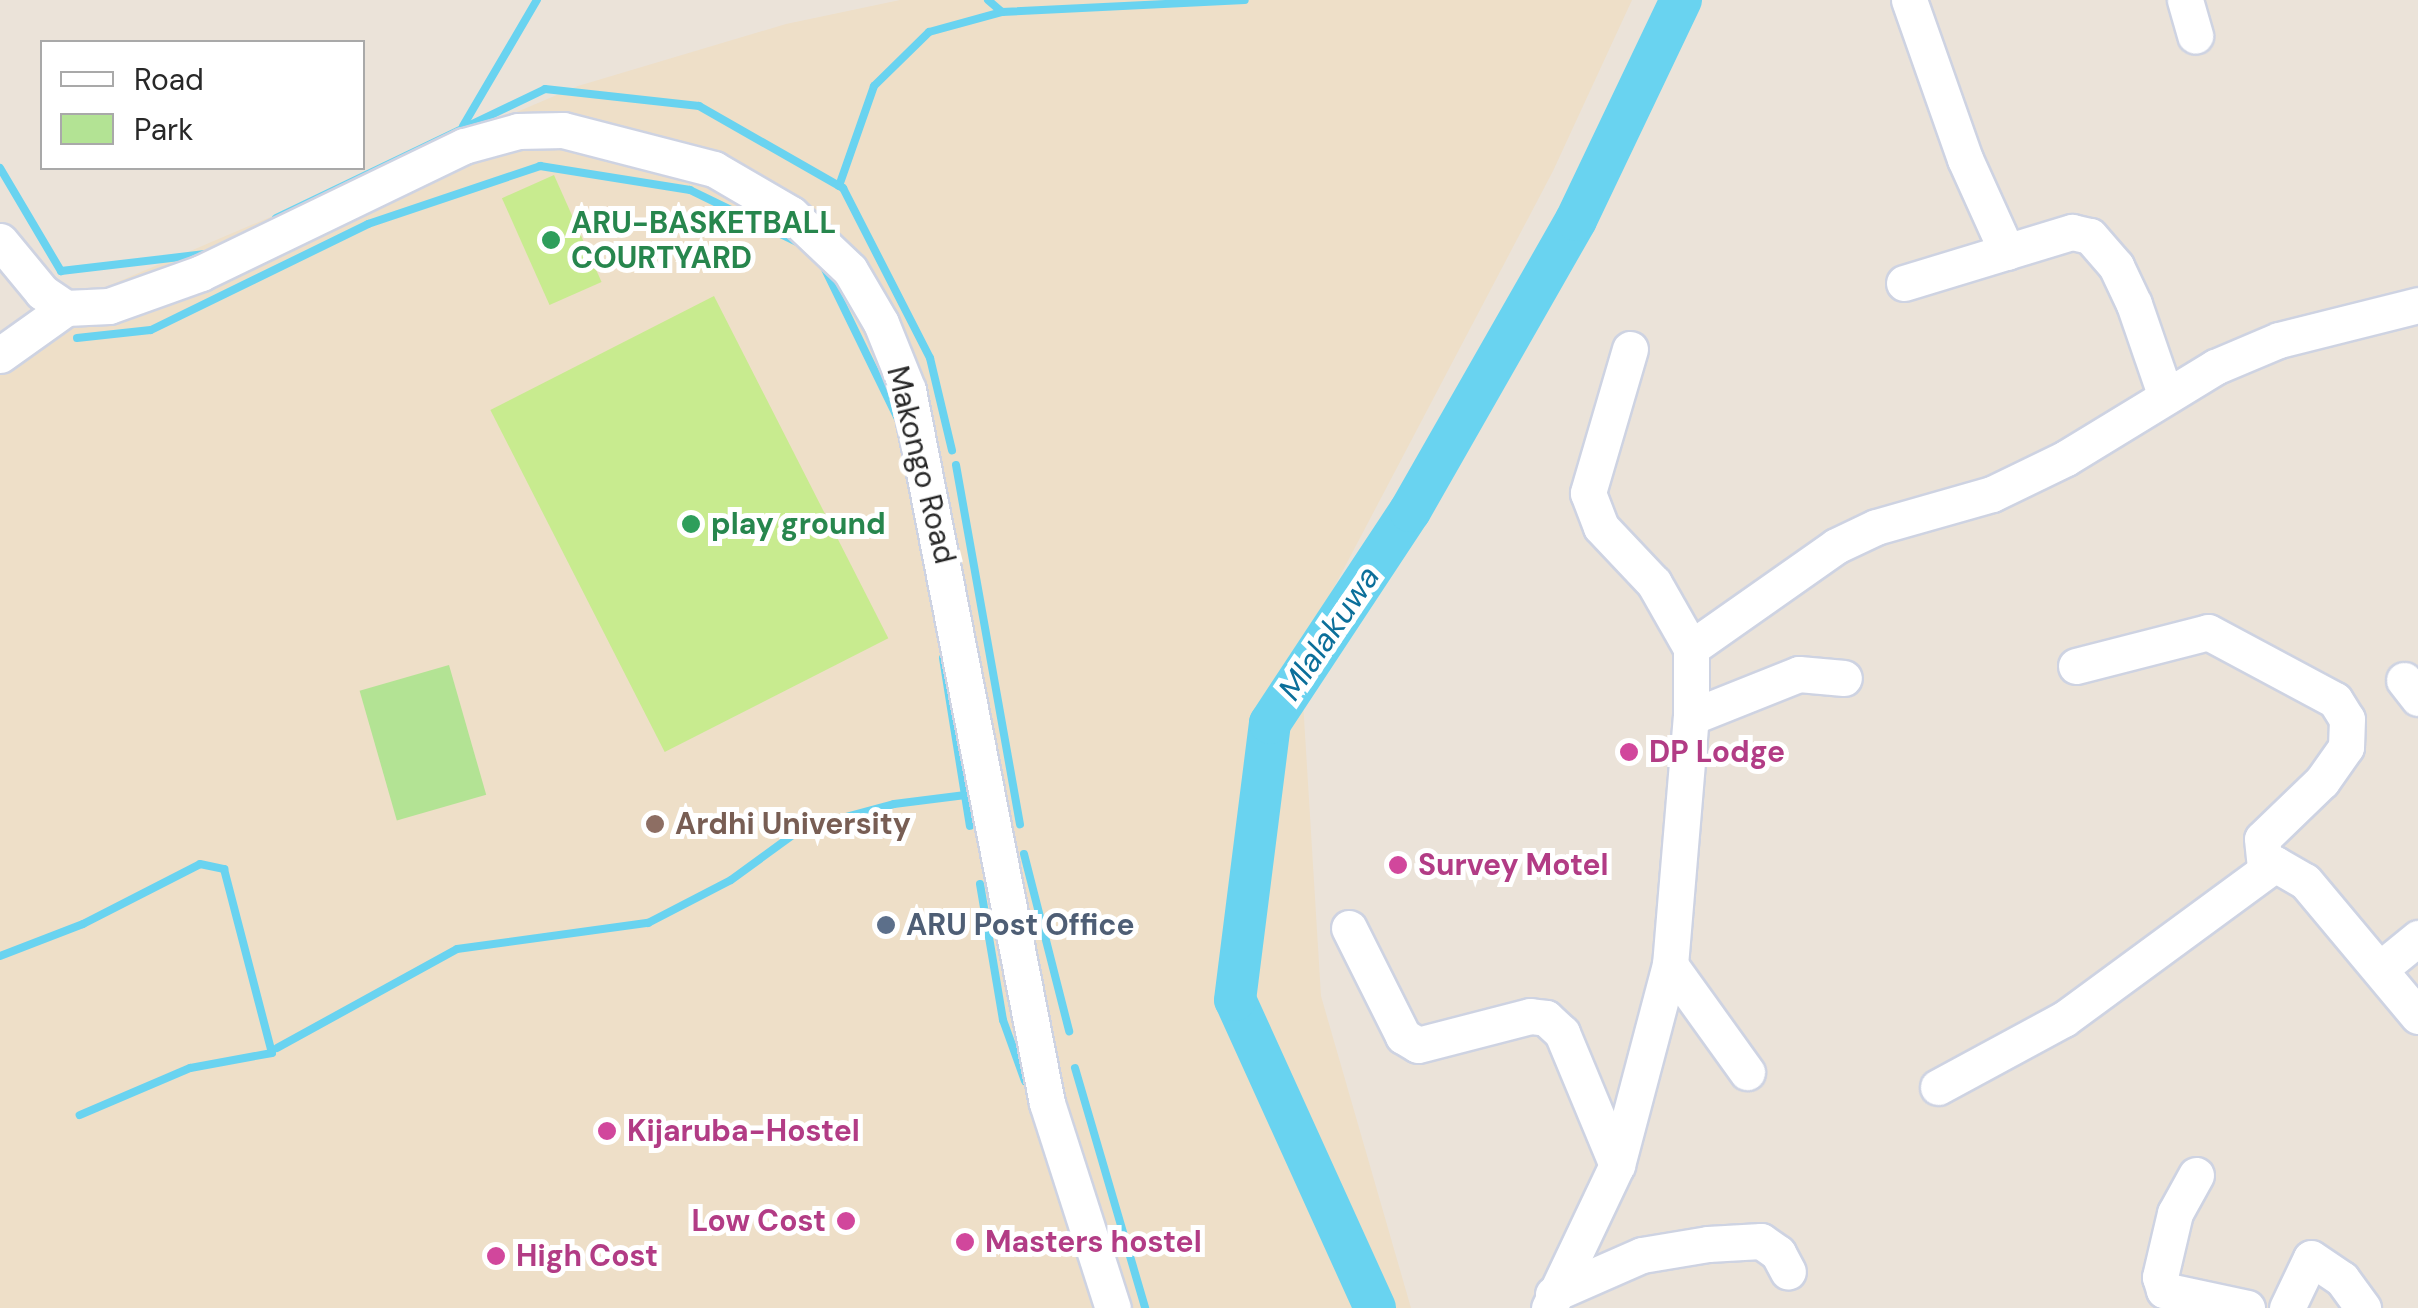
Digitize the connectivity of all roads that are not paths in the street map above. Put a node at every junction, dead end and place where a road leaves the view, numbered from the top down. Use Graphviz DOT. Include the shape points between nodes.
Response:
graph roads {
  1 [pos="1909,0"];
  2 [pos="2185,0"];
  3 [pos="2195,36"];
  4 [pos="0,241"];
  5 [pos="2008,252"];
  6 [pos="1904,283"];
  7 [pos="2418,305"];
  8 [pos="66,308"];
  9 [pos="1630,350"];
  10 [pos="0,355"];
  11 [pos="2164,394"];
  12 [pos="1691,648"];
  13 [pos="2076,666"];
  14 [pos="1844,678"];
  15 [pos="1692,716"];
  16 [pos="2265,868"];
  17 [pos="1349,928"];
  18 [pos="2418,938"];
  19 [pos="1670,966"];
  20 [pos="2380,969"];
  21 [pos="2418,1016"];
  22 [pos="1748,1072"];
  23 [pos="1938,1087"];
  24 [pos="1618,1165"];
  25 [pos="2196,1175"];
  26 [pos="1788,1272"];
  27 [pos="1551,1301"];
  28 [pos="1113,1308"];
  29 [pos="2247,1308"];
  30 [pos="2287,1308"];
  31 [pos="2364,1308"];
  1 -- 5 [label="street" via="1959,144"];
  2 -- 3 [label="street"];
  4 -- 8 [label="street" via="42,292"];
  5 -- 6 [label="street"];
  5 -- 11 [label="street" via="2072,232 2090,236 2116,266 2134,304"];
  7 -- 11 [label="street" via="2279,340"];
  8 -- 10 [label="street"];
  8 -- 28 [label="street, Makongo Road" via="148,296 406,170 475,142 538,130 600,137 714,169 790,214 850,270 908,390 1047,1103"];
  9 -- 12 [label="street" via="1588,492 1601,527 1654,583"];
  11 -- 12 [label="street" via="2066,458 1992,494 1876,526 1836,546"];
  12 -- 15 [label="street"];
  13 -- 16 [label="street" via="2208,632 2335,700 2347,719 2346,746 2262,839"];
  14 -- 15 [label="street" via="1798,674"];
  15 -- 19 [label="street"];
  16 -- 20 [label="street" via="2292,869"];
  16 -- 23 [label="street" via="2064,1019"];
  17 -- 24 [label="street" via="1403,1036 1418,1045 1530,1016 1546,1018 1562,1033"];
  18 -- 20 [label="street"];
  19 -- 22 [label="street"];
  19 -- 24 [label="street"];
  20 -- 21 [label="street"];
  24 -- 27 [label="street"];
  25 -- 29 [label="street" via="2175,1214 2160,1277 2164,1290"];
  26 -- 27 [label="street" via="1778,1253 1760,1241 1708,1244 1642,1255"];
  30 -- 31 [label="street" via="2311,1258 2342,1279"];
}
